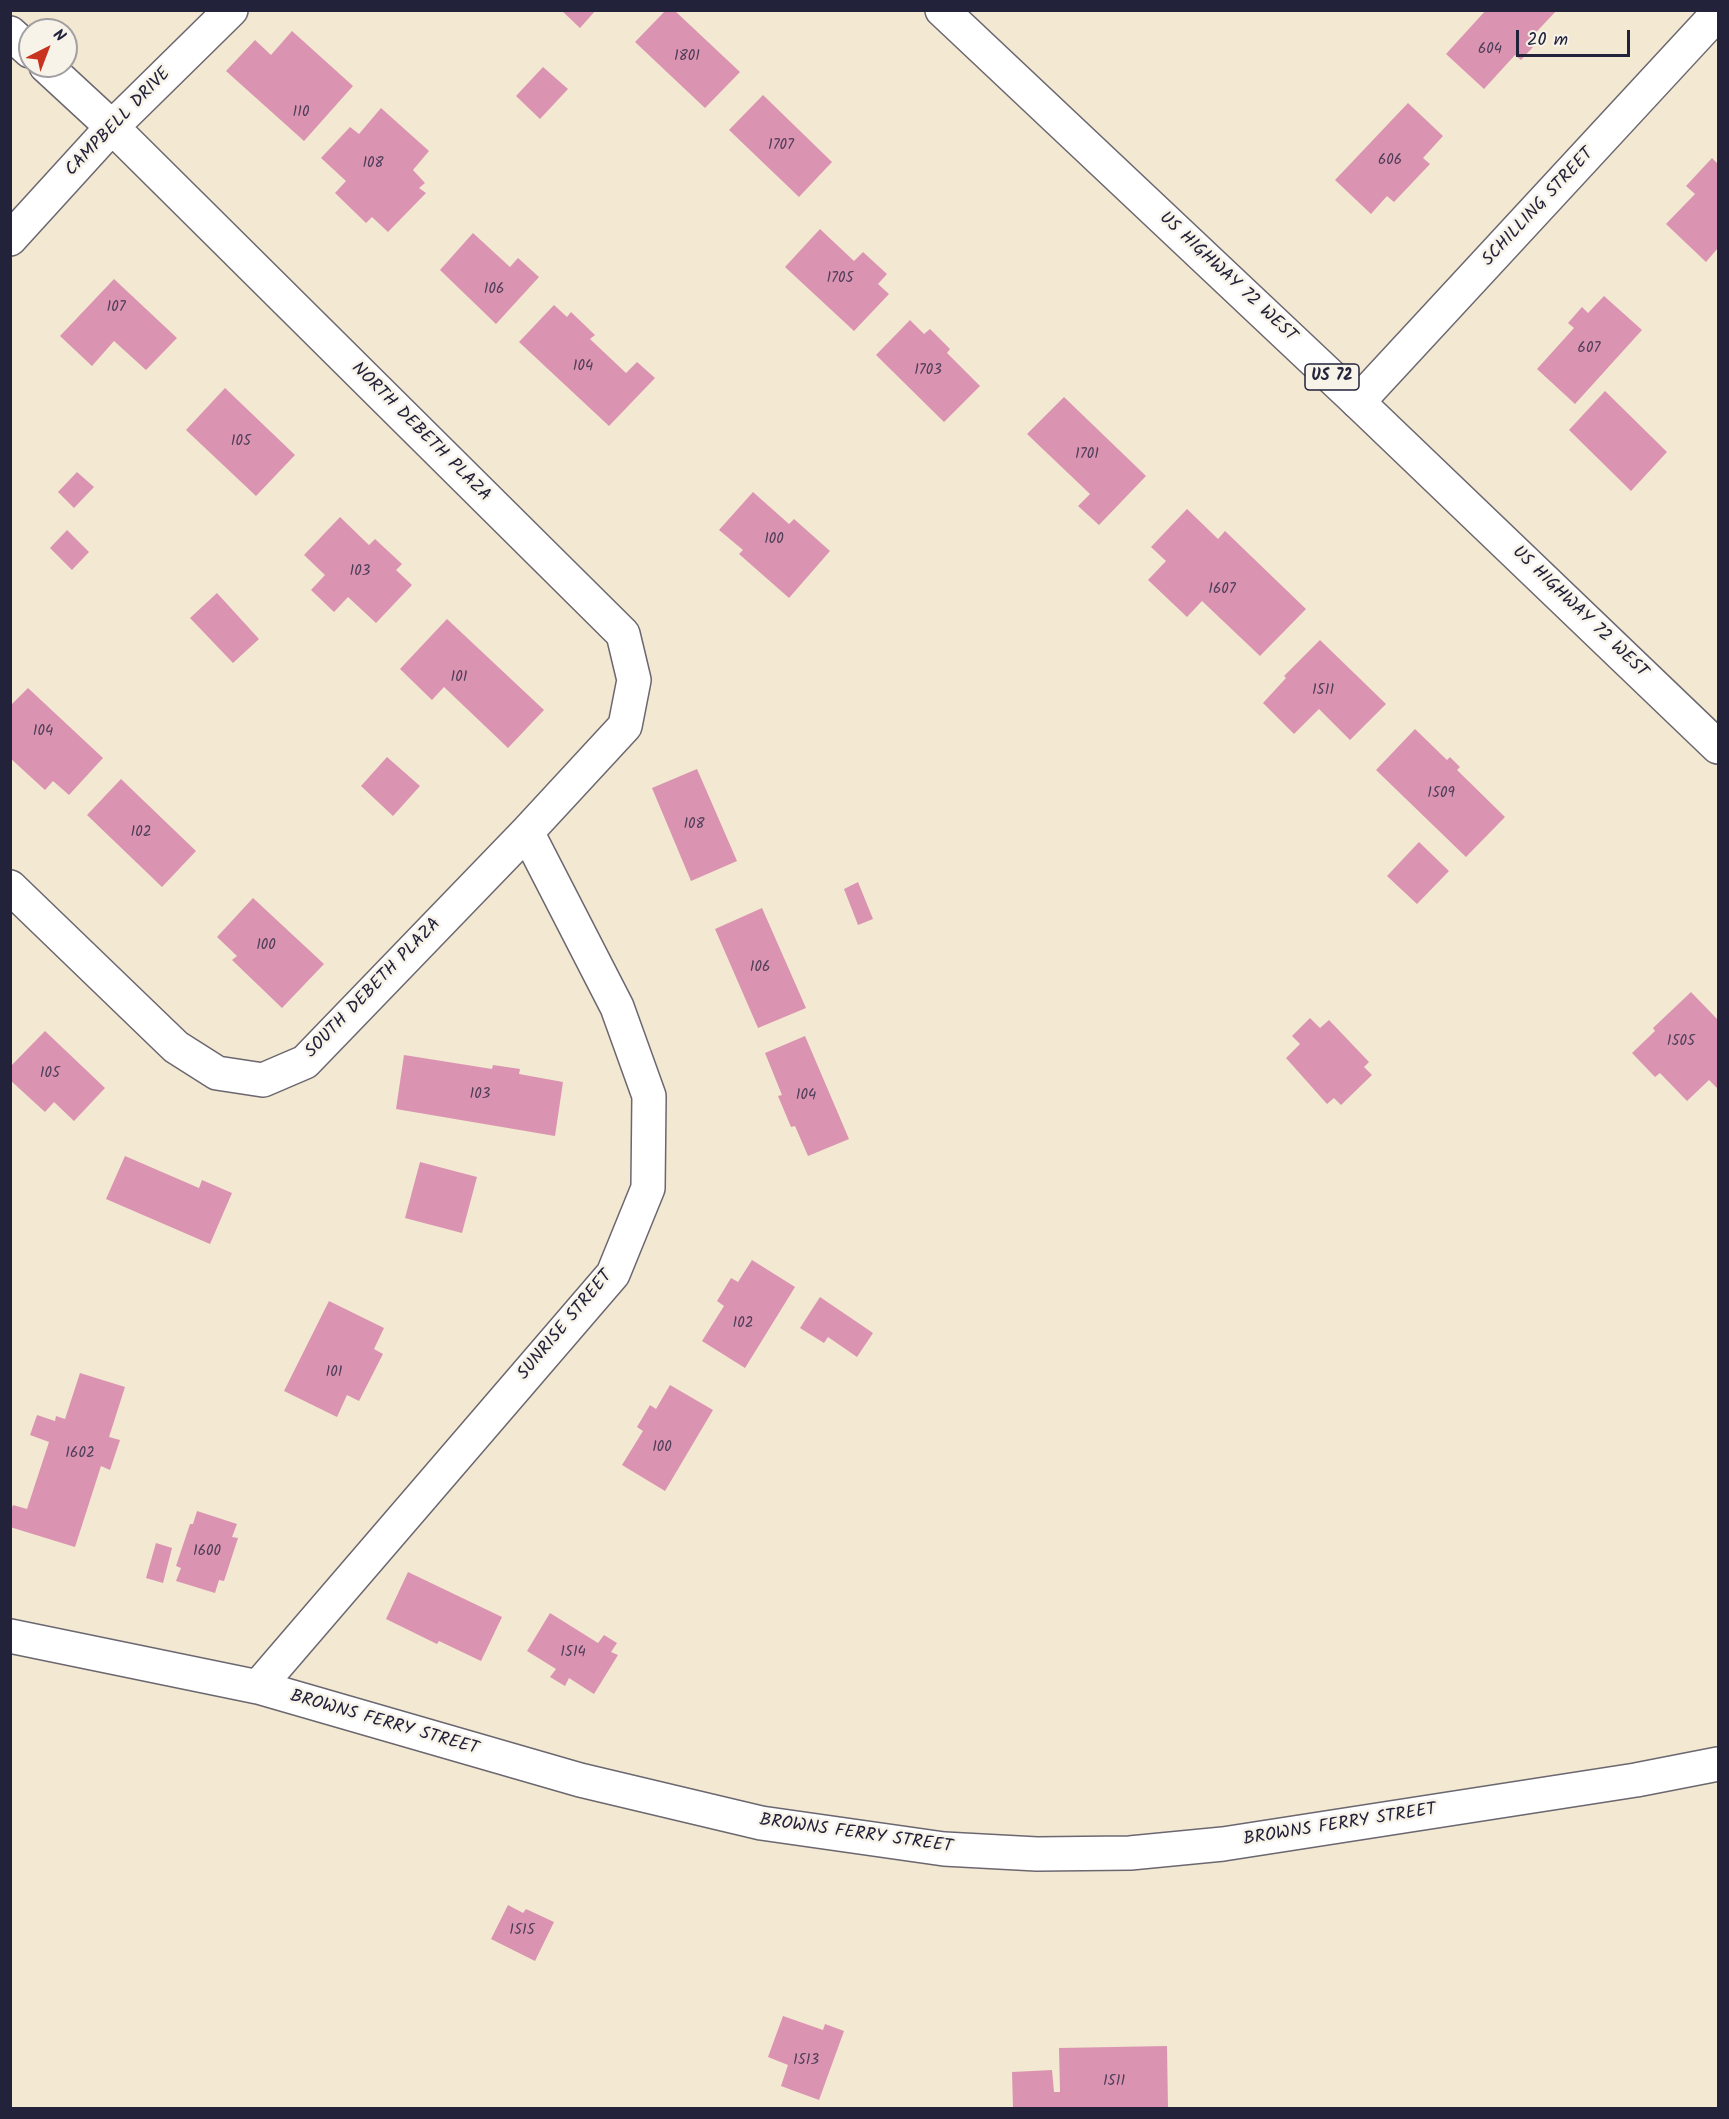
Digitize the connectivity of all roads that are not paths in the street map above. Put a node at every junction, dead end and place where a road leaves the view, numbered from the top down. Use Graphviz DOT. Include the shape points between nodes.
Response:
graph roads {
  1 [pos="231,10"];
  2 [pos="942,10"];
  3 [pos="1719,13"];
  4 [pos="59,78"];
  5 [pos="112,127"];
  6 [pos="10,239"];
  7 [pos="1359,402"];
  8 [pos="1719,747"];
  9 [pos="527,832"];
  10 [pos="10,887"];
  11 [pos="10,1636"];
  12 [pos="258,1687"];
  13 [pos="1719,1764"];
  1 -- 5 [label="main road, CAMPBELL DRIVE"];
  2 -- 7 [label="main road, US HIGHWAY 72 WEST / US 72"];
  3 -- 7 [label="main road, SCHILLING STREET"];
  4 -- 5 [label="main road, NORTH DEBETH PLAZA"];
  5 -- 6 [label="main road, CAMPBELL DRIVE"];
  5 -- 9 [label="main road, NORTH DEBETH PLAZA" via="623,634 634,680 625,726"];
  7 -- 8 [label="main road, US HIGHWAY 72 WEST / US 72"];
  9 -- 10 [label="main road, SOUTH DEBETH PLAZA" via="304,1062 263,1080 217,1073 176,1047"];
  9 -- 12 [label="main road, SUNRISE STREET" via="617,1007 649,1096 648,1188 612,1274"];
  11 -- 12 [label="main road, BROWNS FERRY STREET"];
  12 -- 13 [label="main road, BROWNS FERRY STREET" via="580,1780 761,1823 944,1849 1037,1854 1130,1853 1223,1845"];
}
